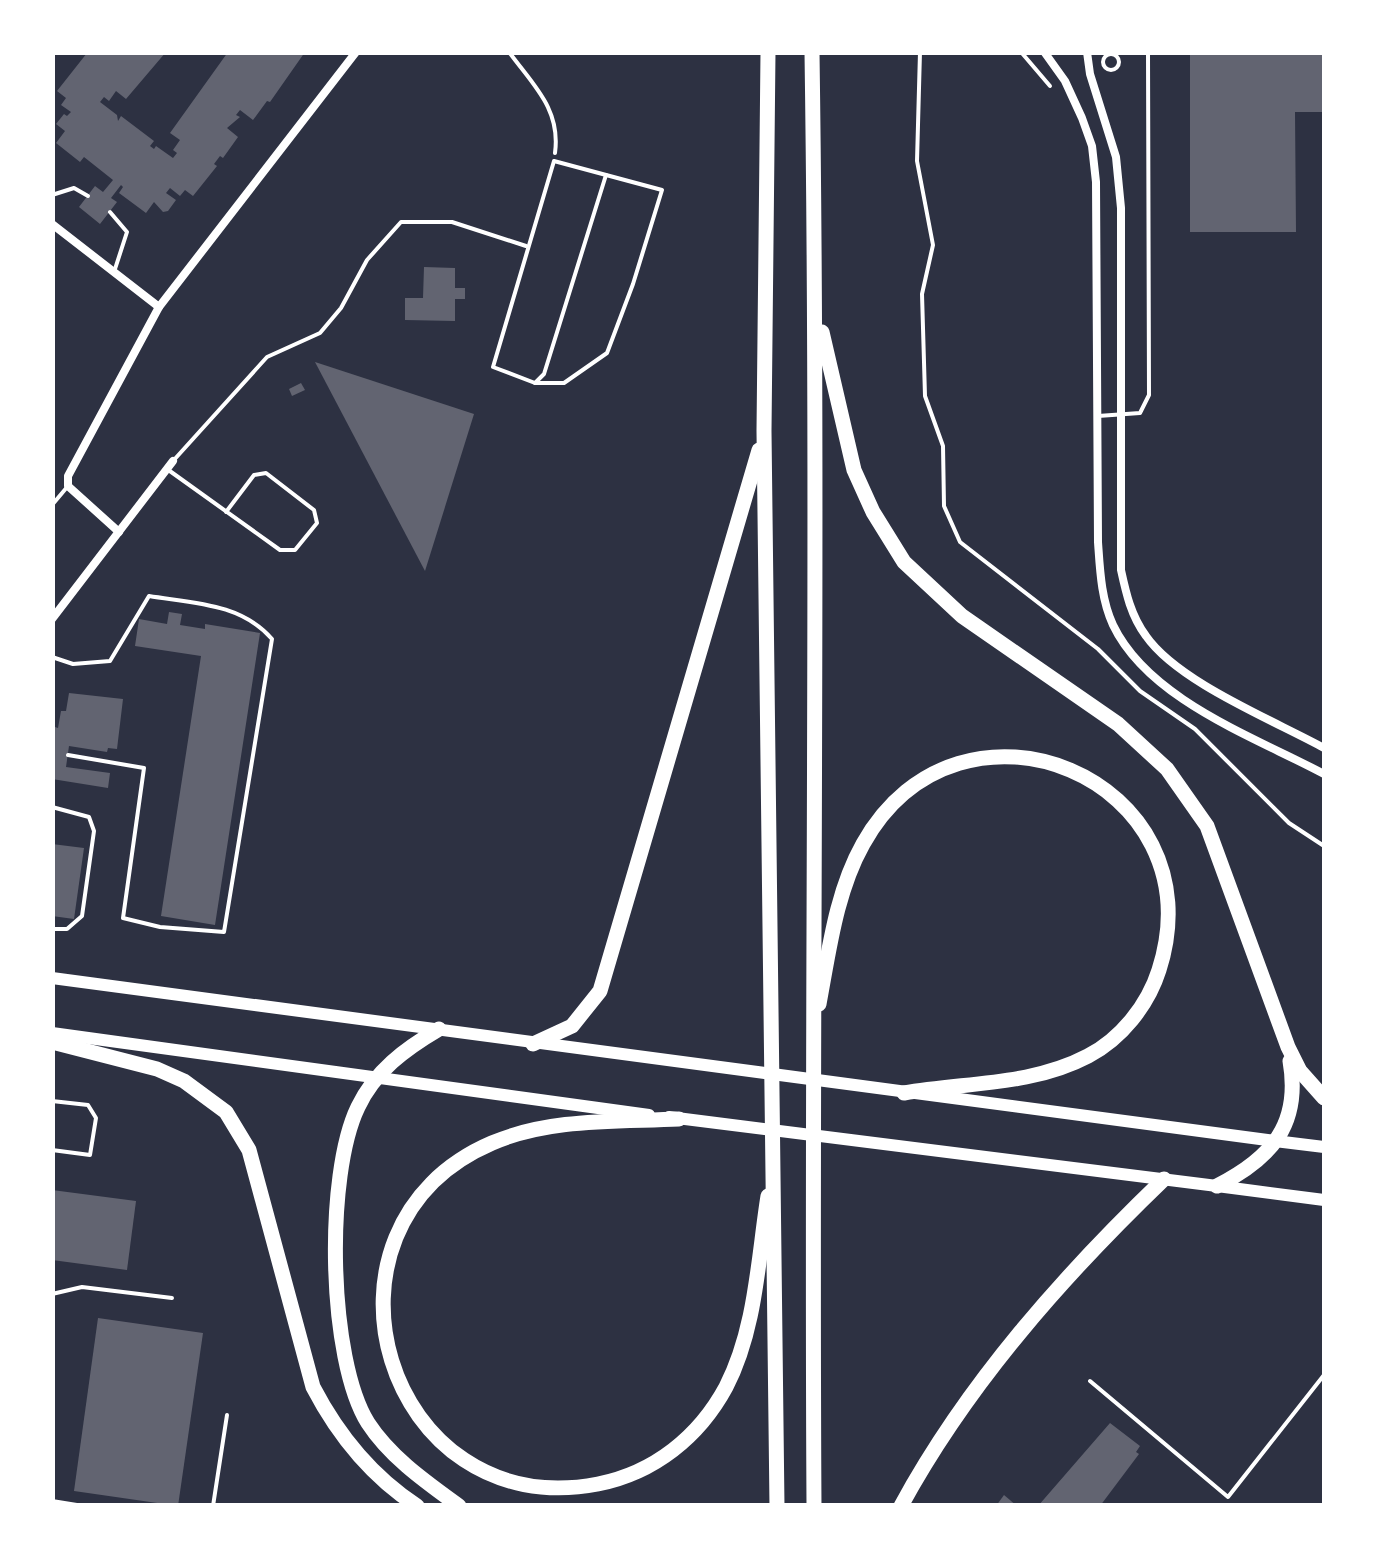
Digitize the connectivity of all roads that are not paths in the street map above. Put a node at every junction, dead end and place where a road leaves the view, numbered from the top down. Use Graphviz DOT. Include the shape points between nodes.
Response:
graph roads {
  1 [pos="356,52"];
  2 [pos="768,52"];
  3 [pos="812,52"];
  4 [pos="1047,52"];
  5 [pos="1087,52"];
  6 [pos="1148,52"];
  7 [pos="606,175"];
  8 [pos="52,195"];
  9 [pos="88,196"];
  10 [pos="110,212"];
  11 [pos="52,224"];
  12 [pos="526,246"];
  13 [pos="114,272"];
  14 [pos="159,307"];
  15 [pos="816,309"];
  16 [pos="536,383"];
  17 [pos="1098,416"];
  18 [pos="1121,416"];
  19 [pos="764,432"];
  20 [pos="170,465"];
  21 [pos="68,486"];
  22 [pos="52,505"];
  23 [pos="226,512"];
  24 [pos="119,532"];
  25 [pos="52,618"];
  26 [pos="52,657"];
  27 [pos="1324,748"];
  28 [pos="68,755"];
  29 [pos="1324,774"];
  30 [pos="52,808"];
  31 [pos="52,928"];
  32 [pos="52,978"];
  33 [pos="439,1028"];
  34 [pos="52,1033"];
  35 [pos="52,1042"];
  36 [pos="812,1042"];
  37 [pos="533,1044"];
  38 [pos="1288,1047"];
  39 [pos="376,1077"];
  40 [pos="904,1093"];
  41 [pos="1324,1098"];
  42 [pos="52,1101"];
  43 [pos="678,1119"];
  44 [pos="1275,1141"];
  45 [pos="775,1147"];
  46 [pos="1324,1147"];
  47 [pos="52,1150"];
  48 [pos="1164,1179"];
  49 [pos="1217,1186"];
  50 [pos="1324,1200"];
  51 [pos="52,1294"];
  52 [pos="172,1298"];
  53 [pos="1324,1375"];
  54 [pos="1090,1382"];
  55 [pos="227,1414"];
  56 [pos="52,1501"];
  57 [pos="83,1506"];
  58 [pos="213,1506"];
  59 [pos="417,1506"];
  60 [pos="458,1506"];
  61 [pos="778,1506"];
  62 [pos="814,1506"];
  63 [pos="901,1506"];
  1 -- 14 [label="street"];
  2 -- 19 [label="highway"];
  3 -- 15 [label="highway"];
  4 -- 17 [label="street" via="1092,146"];
  5 -- 18 [label="street" via="1116,157 1121,208"];
  6 -- 18 [label="lane" via="1149,396 1140,413"];
  7 -- 12 [label="lane" via="554,161"];
  7 -- 16 [label="lane"];
  7 -- 16 [label="lane" via="662,190 633,284 607,353 564,383"];
  8 -- 9 [label="lane" via="74,188"];
  10 -- 13 [label="lane" via="127,232"];
  11 -- 13 [label="street"];
  12 -- 16 [label="lane" via="493,366"];
  12 -- 20 [label="lane" via="452,222 401,222 320,333 266,357"];
  13 -- 14 [label="street"];
  14 -- 21 [label="street"];
  15 -- 36 [label="highway"];
  15 -- 38 [label="highway" via="854,470 904,562 962,616 1118,724 1167,769 1207,826"];
  17 -- 18 [label="lane"];
  17 -- 29 [label="street" via="1100,582 1126,648 1174,693"];
  18 -- 27 [label="street" via="1121,570 1144,634 1184,672"];
  19 -- 37 [label="highway" via="600,991 572,1026"];
  19 -- 45 [label="highway"];
  20 -- 23 [label="lane"];
  20 -- 24 [label="street"];
  21 -- 22 [label="lane"];
  21 -- 24 [label="street"];
  23 -- 23 [label="lane" via="287,552 318,523 314,510 260,471"];
  24 -- 25 [label="street"];
  26 -- 28 [label="lane" via="73,664 110,660 148,596 228,609 262,626 272,639 224,932 122,918 144,768"];
  30 -- 31 [label="lane" via="89,818 94,831 82,916 68,929"];
  32 -- 33 [label="main road"];
  33 -- 37 [label="main road"];
  33 -- 39 [label="highway"];
  34 -- 39 [label="main road"];
  35 -- 59 [label="highway" via="157,1069 226,1112 249,1150 313,1387 362,1459"];
  36 -- 40 [label="highway" via="848,876 863,844 902,795 930,775 994,755 1030,756 1096,782 1152,840 1166,876 1166,950 1146,999 1116,1036 1056,1070"];
  36 -- 62 [label="highway"];
  37 -- 40 [label="main road"];
  38 -- 41 [label="highway"];
  38 -- 44 [label="highway" via="1294,1098"];
  39 -- 43 [label="main road"];
  39 -- 60 [label="highway" via="345,1143 338,1188 340,1338 368,1422 395,1455"];
  40 -- 44 [label="main road"];
  42 -- 47 [label="lane" via="88,1105 96,1118 90,1155"];
  43 -- 45 [label="highway" via="566,1124 491,1143 432,1184 410,1211 382,1295 394,1373 415,1415 485,1473 563,1489 620,1480 692,1435 726,1386 749,1325"];
  43 -- 48 [label="main road"];
  44 -- 46 [label="main road"];
  44 -- 49 [label="highway" via="1242,1174"];
  45 -- 61 [label="highway"];
  48 -- 49 [label="main road"];
  48 -- 63 [label="highway" via="1082,1260 1011,1347 953,1420"];
  49 -- 50 [label="main road"];
  51 -- 52 [label="lane" via="82,1287"];
  53 -- 54 [label="lane" via="1228,1497"];
  55 -- 58 [label="lane"];
  56 -- 57 [label="lane"];
}
